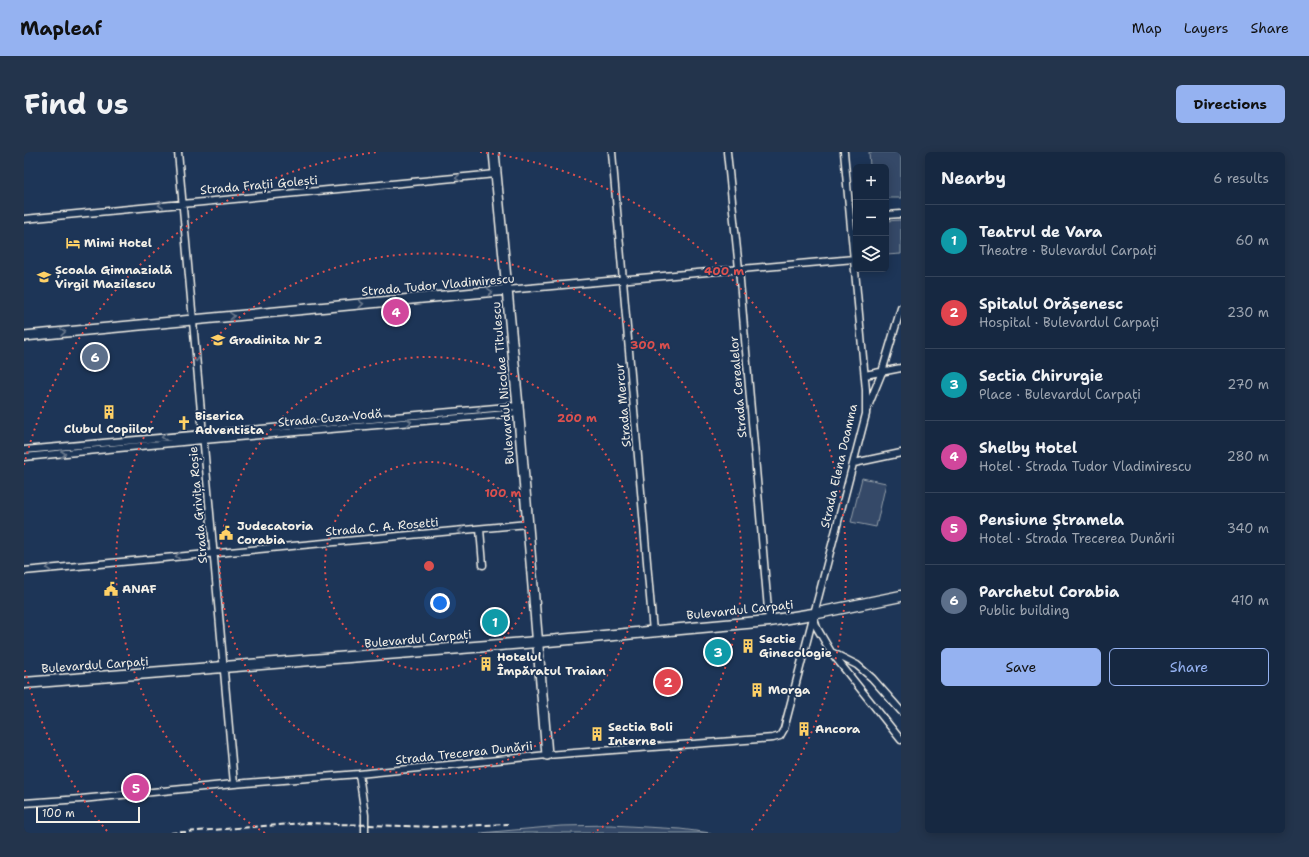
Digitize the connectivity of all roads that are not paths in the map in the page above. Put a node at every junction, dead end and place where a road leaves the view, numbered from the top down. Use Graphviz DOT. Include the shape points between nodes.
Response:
graph roads {
  1 [pos="178,152"];
  2 [pos="494,152"];
  3 [pos="612,152"];
  4 [pos="727,152"];
  5 [pos="844,152"];
  6 [pos="496,174"];
  7 [pos="182,203"];
  8 [pos="889,214"];
  9 [pos="901,214"];
  10 [pos="853,216"];
  11 [pos="24,219"];
  12 [pos="853,259"];
  13 [pos="739,269"];
  14 [pos="855,272"];
  15 [pos="624,280"];
  16 [pos="507,290"];
  17 [pos="901,308"];
  18 [pos="193,320"];
  19 [pos="24,336"];
  20 [pos="901,368"];
  21 [pos="882,372"];
  22 [pos="865,375"];
  23 [pos="518,410"];
  24 [pos="866,414"];
  25 [pos="202,437"];
  26 [pos="24,450"];
  27 [pos="901,453"];
  28 [pos="24,457"];
  29 [pos="854,463"];
  30 [pos="528,524"];
  31 [pos="480,529"];
  32 [pos="214,553"];
  33 [pos="484,565"];
  34 [pos="24,571"];
  35 [pos="901,596"];
  36 [pos="813,614"];
  37 [pos="769,621"];
  38 [pos="653,632"];
  39 [pos="537,642"];
  40 [pos="831,652"];
  41 [pos="224,668"];
  42 [pos="24,683"];
  43 [pos="901,711"];
  44 [pos="901,740"];
  45 [pos="547,755"];
  46 [pos="359,774"];
  47 [pos="234,784"];
  48 [pos="24,803"];
  49 [pos="365,833"];
  1 -- 7 [label="street, Strada Grivița Roșie"];
  2 -- 6 [label="street, Bulevardul Nicolae Titulescu"];
  3 -- 15 [label="street, Strada Mercur"];
  4 -- 13 [label="street, Strada Cerealelor"];
  5 -- 10 [label="street, Strada Elena Doamna"];
  6 -- 7 [label="street, Strada Frații Golești, one-way"];
  6 -- 16 [label="street, Bulevardul Nicolae Titulescu"];
  7 -- 11 [label="street, Strada Frații Golești, one-way"];
  7 -- 18 [label="street, Strada Grivița Roșie"];
  8 -- 9 [label="street"];
  12 -- 13 [label="street, Strada Tudor Vladimirescu"];
  13 -- 15 [label="street, Strada Tudor Vladimirescu"];
  13 -- 37 [label="street, Strada Cerealelor"];
  14 -- 22 [label="street, Strada Elena Doamna"];
  15 -- 16 [label="street, Strada Tudor Vladimirescu"];
  15 -- 38 [label="street, Strada Mercur"];
  18 -- 16 [label="street, Strada Tudor Vladimirescu, one-way"];
  16 -- 23 [label="street, Bulevardul Nicolae Titulescu"];
  17 -- 21 [label="street"];
  19 -- 18 [label="street, Strada Tudor Vladimirescu, one-way"];
  18 -- 25 [label="street, Strada Grivița Roșie, one-way"];
  20 -- 21 [label="street"];
  21 -- 22 [label="street"];
  21 -- 24 [label="street"];
  22 -- 24 [label="street, Strada Elena Doamna"];
  23 -- 25 [label="street, Strada Cuza Vodă"];
  23 -- 30 [label="street, Bulevardul Nicolae Titulescu"];
  24 -- 29 [label="street, Strada Elena Doamna"];
  25 -- 26 [label="street, Strada Cuza Vodă, one-way"];
  28 -- 25 [label="street, Strada Cuza Vodă, one-way"];
  25 -- 32 [label="street, Strada Grivița Roșie"];
  27 -- 29 [label="street"];
  29 -- 36 [label="street, Strada Elena Doamna"];
  30 -- 31 [label="street, Strada C. A. Rosetti"];
  30 -- 39 [label="street, Bulevardul Nicolae Titulescu"];
  31 -- 32 [label="street, Strada C. A. Rosetti, one-way"];
  31 -- 33 [label="street"];
  32 -- 34 [label="street, Strada C. A. Rosetti, one-way"];
  32 -- 41 [label="street, Strada Grivița Roșie"];
  35 -- 36 [label="main road, Bulevardul Carpați"];
  36 -- 37 [label="main road, Bulevardul Carpați"];
  36 -- 40 [label="street" via="817,628"];
  36 -- 45 [label="street, Strada Trecerea Dunării" via="784,729 780,736"];
  37 -- 38 [label="main road, Bulevardul Carpați"];
  38 -- 39 [label="main road, Bulevardul Carpați"];
  39 -- 41 [label="main road, Bulevardul Carpați"];
  39 -- 45 [label="street, Bulevardul Nicolae Titulescu"];
  40 -- 43 [label="street" via="858,665"];
  40 -- 44 [label="street"];
  41 -- 42 [label="main road, Bulevardul Carpați"];
  41 -- 47 [label="street, Strada Grivița Roșie"];
  45 -- 46 [label="street, Strada Trecerea Dunării"];
  46 -- 47 [label="street, Strada Trecerea Dunării"];
  46 -- 49 [label="street"];
  47 -- 48 [label="street, Strada Trecerea Dunării"];
}
